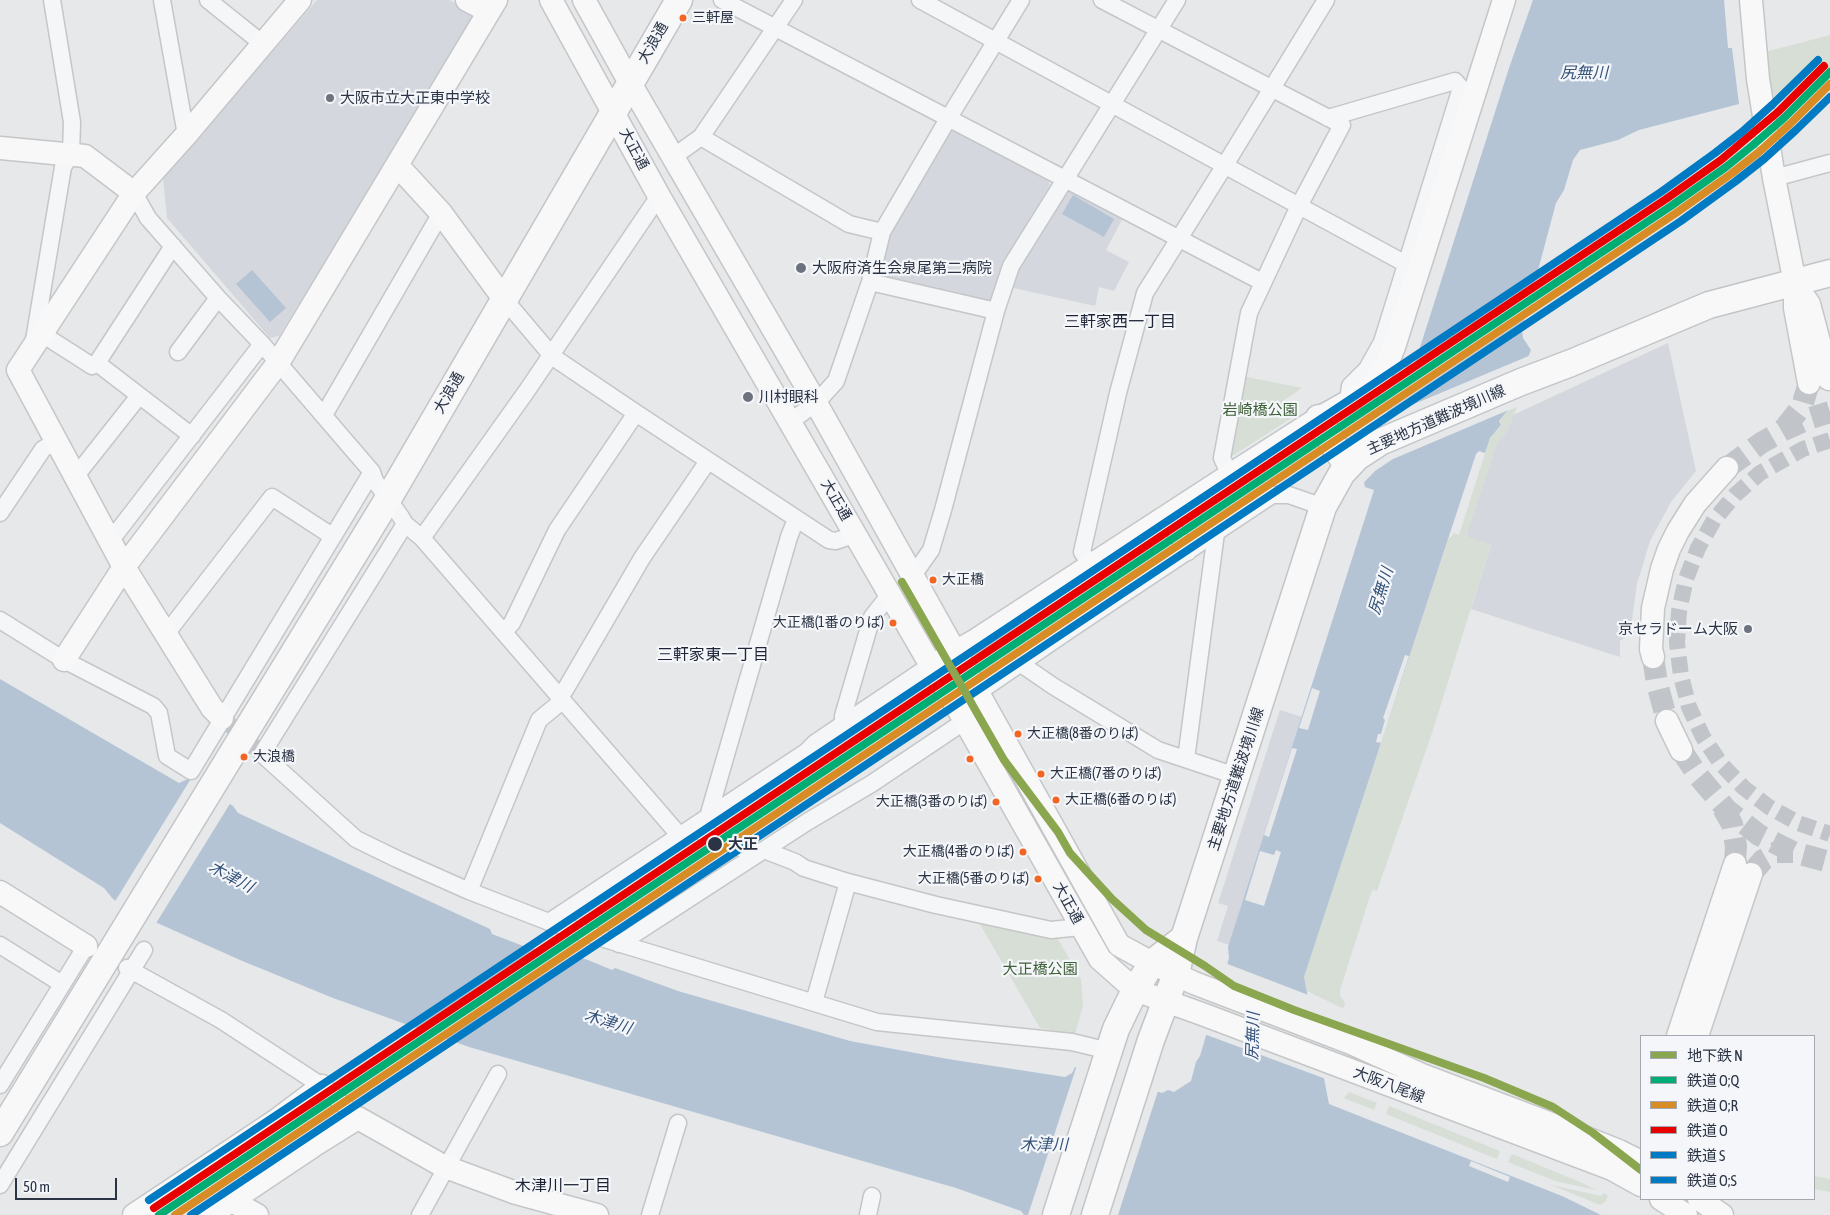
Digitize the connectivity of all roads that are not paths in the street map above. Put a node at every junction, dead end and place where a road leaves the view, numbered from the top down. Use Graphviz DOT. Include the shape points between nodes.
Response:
graph roads {
  1 [pos="52,0"];
  2 [pos="162,0"];
  3 [pos="208,0"];
  4 [pos="300,0"];
  5 [pos="467,0"];
  6 [pos="551,0"];
  7 [pos="584,0"];
  8 [pos="679,0"];
  9 [pos="722,0"];
  10 [pos="794,0"];
  11 [pos="920,0"];
  12 [pos="1022,0"];
  13 [pos="1102,0"];
  14 [pos="1177,0"];
  15 [pos="1326,0"];
  16 [pos="1504,0"];
  17 [pos="1751,0"];
  18 [pos="492,6"];
  19 [pos="775,28"];
  20 [pos="1158,30"];
  21 [pos="996,42"];
  22 [pos="263,44"];
  23 [pos="630,83"];
  24 [pos="1271,89"];
  25 [pos="1112,104"];
  26 [pos="613,111"];
  27 [pos="1328,118"];
  28 [pos="948,119"];
  29 [pos="186,135"];
  30 [pos="702,138"];
  31 [pos="0,148"];
  32 [pos="71,154"];
  33 [pos="673,157"];
  34 [pos="1830,163"];
  35 [pos="1225,165"];
  36 [pos="398,166"];
  37 [pos="1064,178"];
  38 [pos="1774,178"];
  39 [pos="134,193"];
  40 [pos="659,196"];
  41 [pos="1299,206"];
  42 [pos="441,213"];
  43 [pos="882,232"];
  44 [pos="1179,239"];
  45 [pos="173,246"];
  46 [pos="1406,264"];
  47 [pos="1830,273"];
  48 [pos="870,282"];
  49 [pos="1262,282"];
  50 [pos="1794,283"];
  51 [pos="218,298"];
  52 [pos="504,299"];
  53 [pos="996,311"];
  54 [pos="38,341"];
  55 [pos="262,344"];
  56 [pos="178,352"];
  57 [pos="551,355"];
  58 [pos="97,363"];
  59 [pos="278,363"];
  60 [pos="9,370"];
  61 [pos="1819,381"];
  62 [pos="139,396"];
  63 [pos="1348,401"];
  64 [pos="816,403"];
  65 [pos="636,413"];
  66 [pos="324,415"];
  67 [pos="1319,418"];
  68 [pos="791,421"];
  69 [pos="192,436"];
  70 [pos="56,442"];
  71 [pos="708,461"];
  72 [pos="1348,466"];
  73 [pos="1727,468"];
  74 [pos="372,472"];
  75 [pos="1230,475"];
  76 [pos="75,478"];
  77 [pos="388,499"];
  78 [pos="1323,507"];
  79 [pos="0,513"];
  80 [pos="1166,517"];
  81 [pos="796,519"];
  82 [pos="405,524"];
  83 [pos="1216,533"];
  84 [pos="856,534"];
  85 [pos="332,536"];
  86 [pos="422,538"];
  87 [pos="110,540"];
  88 [pos="1188,552"];
  89 [pos="1091,565"];
  90 [pos="124,567"];
  91 [pos="912,577"];
  92 [pos="890,594"];
  93 [pos="0,620"];
  94 [pos="504,632"];
  95 [pos="166,634"];
  96 [pos="956,652"];
  97 [pos="1653,657"];
  98 [pos="64,660"];
  99 [pos="1021,664"];
  100 [pos="931,665"];
  101 [pos="977,692"];
  102 [pos="560,699"];
  103 [pos="961,714"];
  104 [pos="225,721"];
  105 [pos="1667,721"];
  106 [pos="843,724"];
  107 [pos="1681,750"];
  108 [pos="1186,759"];
  109 [pos="1236,776"];
  110 [pos="708,817"];
  111 [pos="686,832"];
  112 [pos="760,852"];
  113 [pos="848,882"];
  114 [pos="470,891"];
  115 [pos="0,892"];
  116 [pos="549,922"];
  117 [pos="1081,927"];
  118 [pos="1184,938"];
  119 [pos="619,944"];
  120 [pos="0,945"];
  121 [pos="88,947"];
  122 [pos="144,950"];
  123 [pos="1152,963"];
  124 [pos="129,970"];
  125 [pos="1176,974"];
  126 [pos="62,984"];
  127 [pos="1135,990"];
  128 [pos="1166,1001"];
  129 [pos="814,1002"];
  130 [pos="1678,1035"];
  131 [pos="1697,1035"];
  132 [pos="1105,1062"];
  133 [pos="498,1074"];
  134 [pos="0,1085"];
  135 [pos="322,1086"];
  136 [pos="358,1118"];
  137 [pos="678,1123"];
  138 [pos="0,1133"];
  139 [pos="1638,1166"];
  140 [pos="447,1168"];
  141 [pos="0,1185"];
  142 [pos="872,1196"];
  143 [pos="1663,1200"];
  144 [pos="1700,1200"];
  145 [pos="232,1201"];
  146 [pos="134,1215"];
  147 [pos="210,1215"];
  148 [pos="257,1215"];
  149 [pos="420,1215"];
  150 [pos="597,1215"];
  151 [pos="650,1215"];
  152 [pos="868,1215"];
  153 [pos="1056,1215"];
  154 [pos="1095,1215"];
  155 [pos="1686,1215"];
  156 [pos="1722,1215"];
  1 -- 32 [label="street" via="72,122"];
  2 -- 29 [label="street"];
  3 -- 22 [label="street"];
  4 -- 22 [label="street"];
  5 -- 18 [label="street"];
  6 -- 26 [label="street, 大正通"];
  7 -- 23 [label="street, 大正通"];
  8 -- 23 [label="main road, 大浪通"];
  9 -- 19 [label="street"];
  10 -- 19 [label="street"];
  11 -- 21 [label="street"];
  12 -- 21 [label="street"];
  13 -- 20 [label="street"];
  14 -- 20 [label="street"];
  15 -- 24 [label="street"];
  16 -- 63 [label="street" via="1394,347 1374,382"];
  17 -- 38 [label="street" via="1758,79"];
  18 -- 36 [label="street"];
  19 -- 28 [label="street"];
  19 -- 30 [label="street"];
  20 -- 24 [label="street"];
  20 -- 25 [label="street"];
  21 -- 25 [label="street"];
  21 -- 28 [label="street"];
  22 -- 29 [label="street"];
  23 -- 26 [label="main road, 大浪通"];
  23 -- 33 [label="street, 大正通"];
  24 -- 27 [label="street"];
  24 -- 35 [label="street"];
  25 -- 35 [label="street"];
  25 -- 37 [label="street"];
  26 -- 40 [label="street, 大正通"];
  26 -- 52 [label="main road, 大浪通"];
  27 -- 41 [label="street" via="1342,125"];
  27 -- 46 [label="street" via="1455,81 1461,88"];
  28 -- 37 [label="street"];
  28 -- 43 [label="street"];
  29 -- 39 [label="street"];
  30 -- 33 [label="street"];
  30 -- 43 [label="street" via="849,224"];
  31 -- 32 [label="street"];
  32 -- 39 [label="street" via="85,156"];
  32 -- 54 [label="street" via="63,167"];
  33 -- 64 [label="street, 大正通"];
  34 -- 38 [label="street"];
  35 -- 41 [label="street"];
  35 -- 44 [label="street"];
  36 -- 42 [label="street"];
  36 -- 59 [label="street"];
  37 -- 44 [label="street"];
  37 -- 53 [label="street" via="1011,266"];
  38 -- 50 [label="street"];
  39 -- 45 [label="street" via="148,218"];
  39 -- 54 [label="street"];
  40 -- 57 [label="street"];
  40 -- 68 [label="street, 大正通"];
  41 -- 46 [label="street"];
  41 -- 49 [label="street"];
  42 -- 52 [label="street"];
  42 -- 66 [label="street"];
  43 -- 48 [label="street"];
  44 -- 49 [label="street"];
  44 -- 89 [label="street" via="1145,293 1118,392 1082,552"];
  45 -- 51 [label="street"];
  45 -- 58 [label="street"];
  46 -- 63 [label="street" via="1382,342 1367,369 1350,386"];
  47 -- 50 [label="main road, 主要地方道難波境川線"];
  48 -- 53 [label="street"];
  48 -- 64 [label="street" via="836,381"];
  49 -- 75 [label="street" via="1249,313 1222,458"];
  50 -- 61 [label="street" via="1809,304"];
  50 -- 72 [label="main road, 主要地方道難波境川線" via="1708,305 1380,442"];
  51 -- 55 [label="street"];
  51 -- 56 [label="street"];
  52 -- 57 [label="street"];
  52 -- 77 [label="main road, 大浪通"];
  53 -- 91 [label="street" via="931,550"];
  54 -- 58 [label="street" via="92,366"];
  54 -- 60 [label="street"];
  55 -- 59 [label="street"];
  55 -- 69 [label="street"];
  57 -- 65 [label="street"];
  57 -- 86 [label="street"];
  58 -- 62 [label="street"];
  59 -- 66 [label="street"];
  59 -- 90 [label="street"];
  60 -- 70 [label="street"];
  62 -- 69 [label="street"];
  62 -- 76 [label="street"];
  63 -- 67 [label="street"];
  64 -- 68 [label="street"];
  64 -- 91 [label="street, 大正通"];
  65 -- 71 [label="street"];
  65 -- 94 [label="street" via="557,530 512,623"];
  66 -- 74 [label="street"];
  67 -- 72 [label="main road"];
  67 -- 75 [label="street"];
  68 -- 84 [label="street, 大正通"];
  69 -- 87 [label="street"];
  70 -- 76 [label="street"];
  70 -- 79 [label="street" via="43,449"];
  71 -- 81 [label="street"];
  71 -- 102 [label="street" via="642,558"];
  72 -- 78 [label="main road, 主要地方道難波境川線"];
  73 -- 97 [label="street" via="1695,504 1669,550 1653,608"];
  74 -- 77 [label="street"];
  74 -- 85 [label="street"];
  75 -- 80 [label="street"];
  76 -- 87 [label="street"];
  77 -- 82 [label="street"];
  77 -- 138 [label="main road, 大浪通"];
  78 -- 83 [label="street" via="1289,494 1272,495"];
  78 -- 109 [label="main road, 主要地方道難波境川線"];
  80 -- 88 [label="street"];
  80 -- 89 [label="street"];
  81 -- 84 [label="street" via="829,540"];
  81 -- 110 [label="street"];
  82 -- 86 [label="street"];
  82 -- 114 [label="street" via="260,753 356,839"];
  83 -- 88 [label="street"];
  83 -- 108 [label="street"];
  84 -- 92 [label="street, 大正通"];
  85 -- 95 [label="street" via="272,497"];
  85 -- 104 [label="street"];
  86 -- 94 [label="street"];
  87 -- 90 [label="street"];
  88 -- 99 [label="street"];
  89 -- 96 [label="street"];
  90 -- 95 [label="street"];
  90 -- 98 [label="street"];
  91 -- 96 [label="street, 大正通"];
  92 -- 100 [label="street, 大正通"];
  92 -- 106 [label="street" via="872,617"];
  93 -- 98 [label="street"];
  94 -- 102 [label="street"];
  95 -- 104 [label="street" via="212,708"];
  96 -- 100 [label="street"];
  96 -- 101 [label="street, 大正通"];
  98 -- 104 [label="street" via="154,706 159,713 167,756 191,771"];
  99 -- 101 [label="street"];
  99 -- 108 [label="street" via="1158,750"];
  100 -- 103 [label="street, 大正通"];
  100 -- 106 [label="street"];
  101 -- 103 [label="street"];
  101 -- 123 [label="street, 大正通" via="1119,945"];
  102 -- 111 [label="street"];
  102 -- 114 [label="street" via="539,720"];
  103 -- 112 [label="street" via="871,784"];
  103 -- 117 [label="street, 大正通"];
  105 -- 107 [label="street"];
  106 -- 110 [label="street"];
  108 -- 109 [label="street"];
  109 -- 118 [label="main road, 主要地方道難波境川線"];
  110 -- 111 [label="street"];
  111 -- 112 [label="street"];
  111 -- 116 [label="street"];
  112 -- 113 [label="street"];
  112 -- 119 [label="street"];
  113 -- 117 [label="street" via="1051,930"];
  113 -- 129 [label="street"];
  114 -- 116 [label="street"];
  115 -- 121 [label="street"];
  116 -- 119 [label="street"];
  117 -- 127 [label="street, 大正通" via="1100,959"];
  118 -- 123 [label="main road"];
  118 -- 125 [label="main road, 主要地方道難波境川線"];
  119 -- 129 [label="street"];
  120 -- 126 [label="street"];
  121 -- 126 [label="street"];
  122 -- 124 [label="street"];
  123 -- 125 [label="street, 大阪八尾線"];
  123 -- 127 [label="main road"];
  124 -- 135 [label="street" via="221,1020"];
  124 -- 141 [label="street"];
  125 -- 128 [label="main road, 主要地方道難波境川線"];
  125 -- 139 [label="street, 大阪八尾線" via="1550,1124"];
  126 -- 134 [label="street"];
  127 -- 128 [label="street, 大阪八尾線"];
  127 -- 132 [label="main road" via="1116,1029"];
  128 -- 139 [label="street, 大阪八尾線" via="1612,1169"];
  128 -- 154 [label="main road, 主要地方道難波境川線"];
  129 -- 132 [label="street" via="877,1022 1072,1042"];
  130 -- 131 [label="street" via="1743,869"];
  132 -- 153 [label="main road"];
  133 -- 140 [label="street"];
  135 -- 136 [label="street"];
  135 -- 146 [label="street" via="274,1122"];
  136 -- 140 [label="street"];
  136 -- 145 [label="street"];
  137 -- 151 [label="street"];
  140 -- 149 [label="street"];
  140 -- 150 [label="street" via="516,1193"];
  142 -- 152 [label="street"];
  143 -- 155 [label="street"];
  144 -- 156 [label="street"];
  145 -- 147 [label="street"];
  145 -- 148 [label="street"];
}
